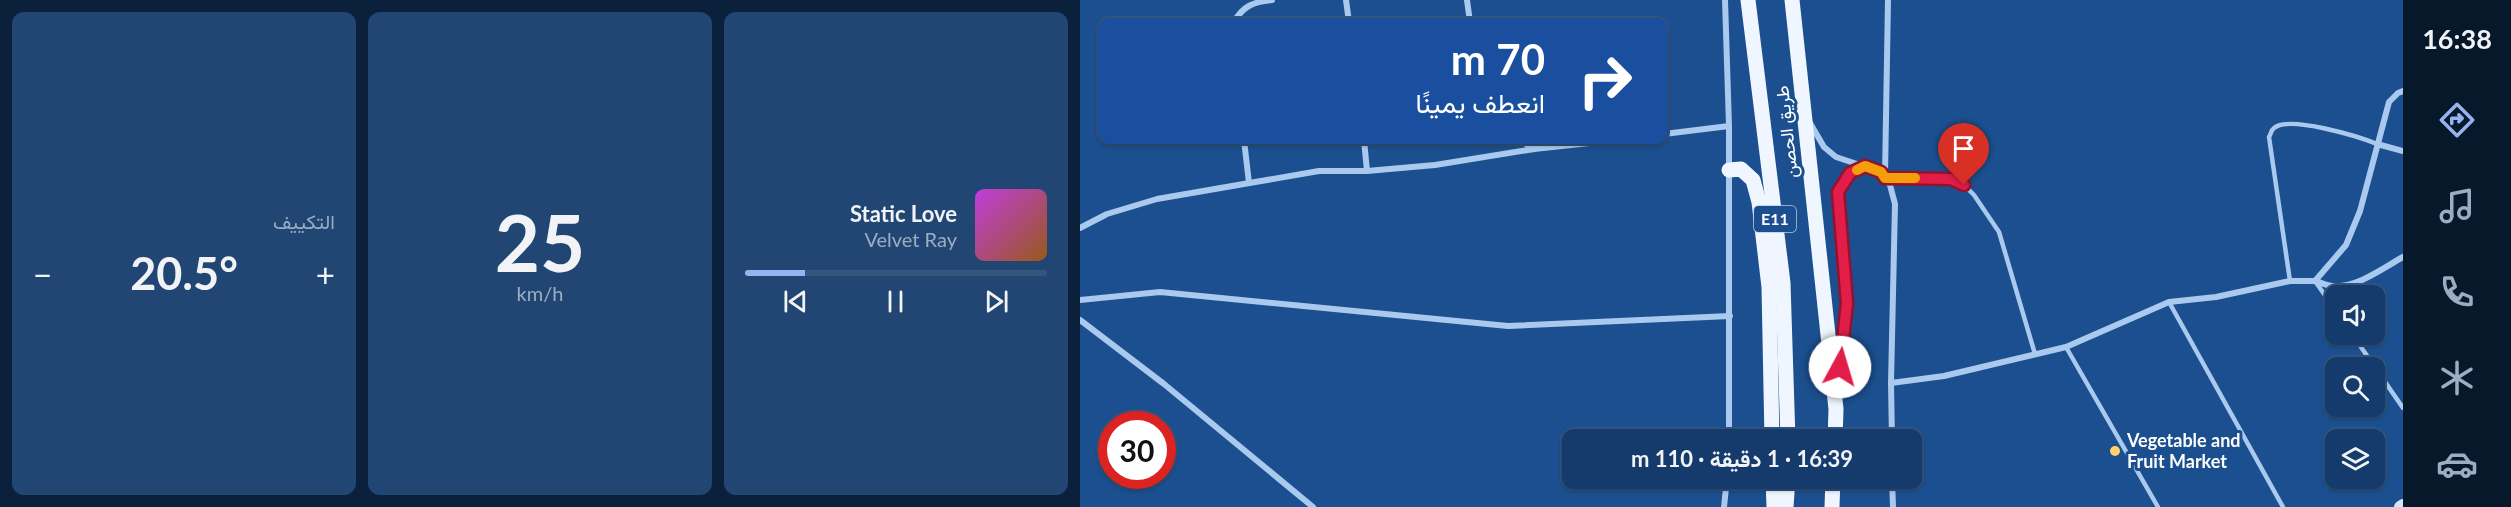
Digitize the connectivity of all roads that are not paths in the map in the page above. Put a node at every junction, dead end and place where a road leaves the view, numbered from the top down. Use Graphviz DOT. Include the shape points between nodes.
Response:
graph roads {
  1 [pos="1272,0"];
  2 [pos="1346,0"];
  3 [pos="1467,0"];
  4 [pos="1725,0"];
  5 [pos="1748,0"];
  6 [pos="1792,0"];
  7 [pos="1888,0"];
  8 [pos="1237,18"];
  9 [pos="1348,18"];
  10 [pos="1469,18"];
  11 [pos="2403,91"];
  12 [pos="1805,116"];
  13 [pos="1729,126"];
  14 [pos="1668,134"];
  15 [pos="1244,144"];
  16 [pos="1364,144"];
  17 [pos="1526,144"];
  18 [pos="1580,144"];
  19 [pos="2378,144"];
  20 [pos="1533,149"];
  21 [pos="2403,151"];
  22 [pos="1865,166"];
  23 [pos="1729,170"];
  24 [pos="1367,171"];
  25 [pos="1885,178"];
  26 [pos="1249,183"];
  27 [pos="1080,228"];
  28 [pos="2403,257"];
  29 [pos="2315,280"];
  30 [pos="2290,281"];
  31 [pos="2325,295"];
  32 [pos="1080,300"];
  33 [pos="2169,302"];
  34 [pos="1730,316"];
  35 [pos="1080,320"];
  36 [pos="2360,345"];
  37 [pos="2066,347"];
  38 [pos="2035,354"];
  39 [pos="1891,383"];
  40 [pos="2403,408"];
  41 [pos="1836,410"];
  42 [pos="1729,429"];
  43 [pos="1772,429"];
  44 [pos="1788,429"];
  45 [pos="1835,429"];
  46 [pos="1892,429"];
  47 [pos="1726,489"];
  48 [pos="1773,489"];
  49 [pos="1787,489"];
  50 [pos="1833,489"];
  51 [pos="1893,489"];
  52 [pos="1313,507"];
  53 [pos="1724,507"];
  54 [pos="1774,507"];
  55 [pos="1786,507"];
  56 [pos="1832,507"];
  57 [pos="1893,507"];
  58 [pos="2158,507"];
  59 [pos="2283,507"];
  1 -- 8 [label="street" via="1244,8"];
  2 -- 9 [label="street"];
  3 -- 10 [label="street"];
  4 -- 13 [label="street"];
  5 -- 44 [label="main road, طريق الحصن / E11" via="1783,283"];
  6 -- 12 [label="main road, طريق الحصن / E11"];
  7 -- 25 [label="street"];
  11 -- 19 [label="street" via="2389,102"];
  12 -- 22 [label="street" via="1824,147 1836,157"];
  12 -- 41 [label="main road, طريق الحصن / E11"];
  13 -- 14 [label="street"];
  13 -- 23 [label="street"];
  15 -- 26 [label="street"];
  16 -- 24 [label="street"];
  17 -- 20 [label="street"];
  18 -- 20 [label="street"];
  19 -- 21 [label="street"];
  19 -- 29 [label="street" via="2360,211 2346,245"];
  19 -- 30 [label="lane" via="2345,132 2284,124 2274,128 2269,136"];
  20 -- 24 [label="street"];
  22 -- 25 [label="street" via="1881,172"];
  22 -- 41 [label="street" via="1850,173 1838,192 1847,303"];
  23 -- 34 [label="street"];
  23 -- 43 [label="main road" via="1741,170 1753,180 1759,202 1769,287"];
  24 -- 26 [label="street" via="1319,171"];
  25 -- 38 [label="lane" via="1951,179 1974,195 1999,232"];
  25 -- 39 [label="street" via="1895,204"];
  26 -- 27 [label="street" via="1157,199 1107,214"];
  28 -- 29 [label="street" via="2344,285 2332,286"];
  29 -- 30 [label="street"];
  29 -- 31 [label="lane"];
  30 -- 33 [label="street" via="2216,297"];
  32 -- 34 [label="street" via="1160,292 1508,326"];
  33 -- 37 [label="street"];
  33 -- 59 [label="lane"];
  34 -- 42 [label="street"];
  35 -- 52 [label="street"];
  36 -- 40 [label="lane"];
  37 -- 38 [label="street"];
  37 -- 58 [label="lane"];
  38 -- 39 [label="street" via="1944,376"];
  39 -- 46 [label="street"];
  41 -- 45 [label="main road, طريق الحصن / E11"];
  47 -- 53 [label="street"];
  48 -- 54 [label="main road"];
  49 -- 55 [label="main road"];
  50 -- 56 [label="main road"];
  51 -- 57 [label="street"];
}
